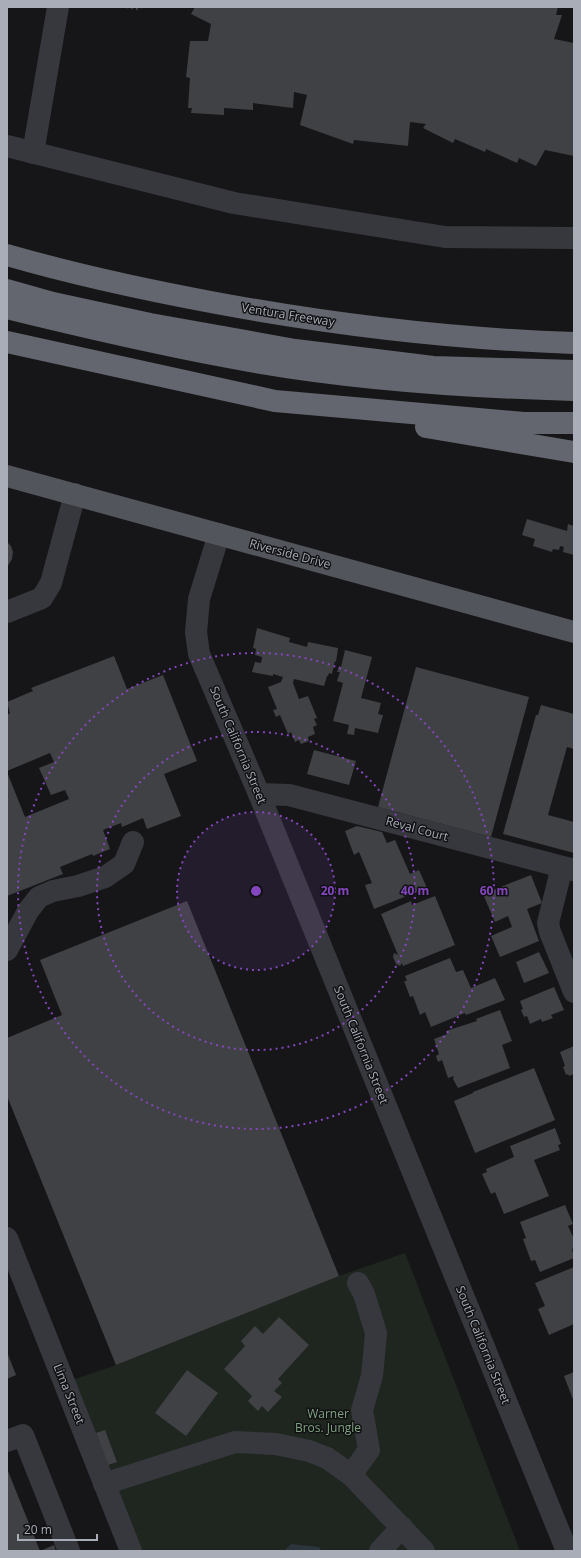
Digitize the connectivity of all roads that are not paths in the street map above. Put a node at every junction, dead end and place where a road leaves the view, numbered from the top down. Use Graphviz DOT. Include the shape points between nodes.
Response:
graph roads {
  1 [pos="58,7"];
  2 [pos="7,146"];
  3 [pos="33,153"];
  4 [pos="574,238"];
  5 [pos="7,255"];
  6 [pos="7,290"];
  7 [pos="7,308"];
  8 [pos="7,342"];
  9 [pos="574,343"];
  10 [pos="574,371"];
  11 [pos="574,390"];
  12 [pos="275,401"];
  13 [pos="574,423"];
  14 [pos="574,452"];
  15 [pos="7,476"];
  16 [pos="75,494"];
  17 [pos="220,534"];
  18 [pos="7,612"];
  19 [pos="574,632"];
  20 [pos="259,794"];
  21 [pos="133,842"];
  22 [pos="568,869"];
  23 [pos="7,950"];
  24 [pos="574,992"];
  25 [pos="7,1238"];
  26 [pos="358,1283"];
  27 [pos="7,1441"];
  28 [pos="351,1475"];
  29 [pos="104,1484"];
  30 [pos="402,1527"];
  31 [pos="69,1551"];
  32 [pos="131,1551"];
  33 [pos="380,1551"];
  34 [pos="424,1551"];
  35 [pos="567,1551"];
  1 -- 3 [label="street"];
  2 -- 3 [label="street"];
  3 -- 4 [label="street" via="234,203 445,237"];
  5 -- 9 [label="highway, Ventura Freeway" via="102,280 274,314 446,336"];
  6 -- 10 [label="highway" via="150,324 295,350 433,366"];
  7 -- 11 [label="highway" via="229,358 342,374 514,389"];
  8 -- 12 [label="highway"];
  12 -- 13 [label="highway" via="524,422"];
  12 -- 14 [label="highway"];
  15 -- 16 [label="main road, Riverside Drive"];
  16 -- 17 [label="main road, Riverside Drive"];
  16 -- 18 [label="street" via="51,582 42,598"];
  17 -- 19 [label="main road, Riverside Drive"];
  17 -- 20 [label="street, South California Street" via="199,599 196,632 199,654"];
  20 -- 22 [label="street, Reval Court" via="290,795"];
  20 -- 35 [label="street, South California Street"];
  21 -- 23 [label="street" via="124,864 105,877 39,897 28,911"];
  22 -- 24 [label="street" via="548,923"];
  25 -- 29 [label="street, Lima Street"];
  26 -- 28 [label="street" via="376,1333 372,1376 362,1410 369,1450"];
  27 -- 31 [label="street" via="23,1435"];
  28 -- 29 [label="street" via="327,1458 309,1451 276,1444 235,1442"];
  28 -- 30 [label="street"];
  29 -- 32 [label="street, Lima Street"];
  30 -- 33 [label="street"];
  30 -- 34 [label="street"];
}
